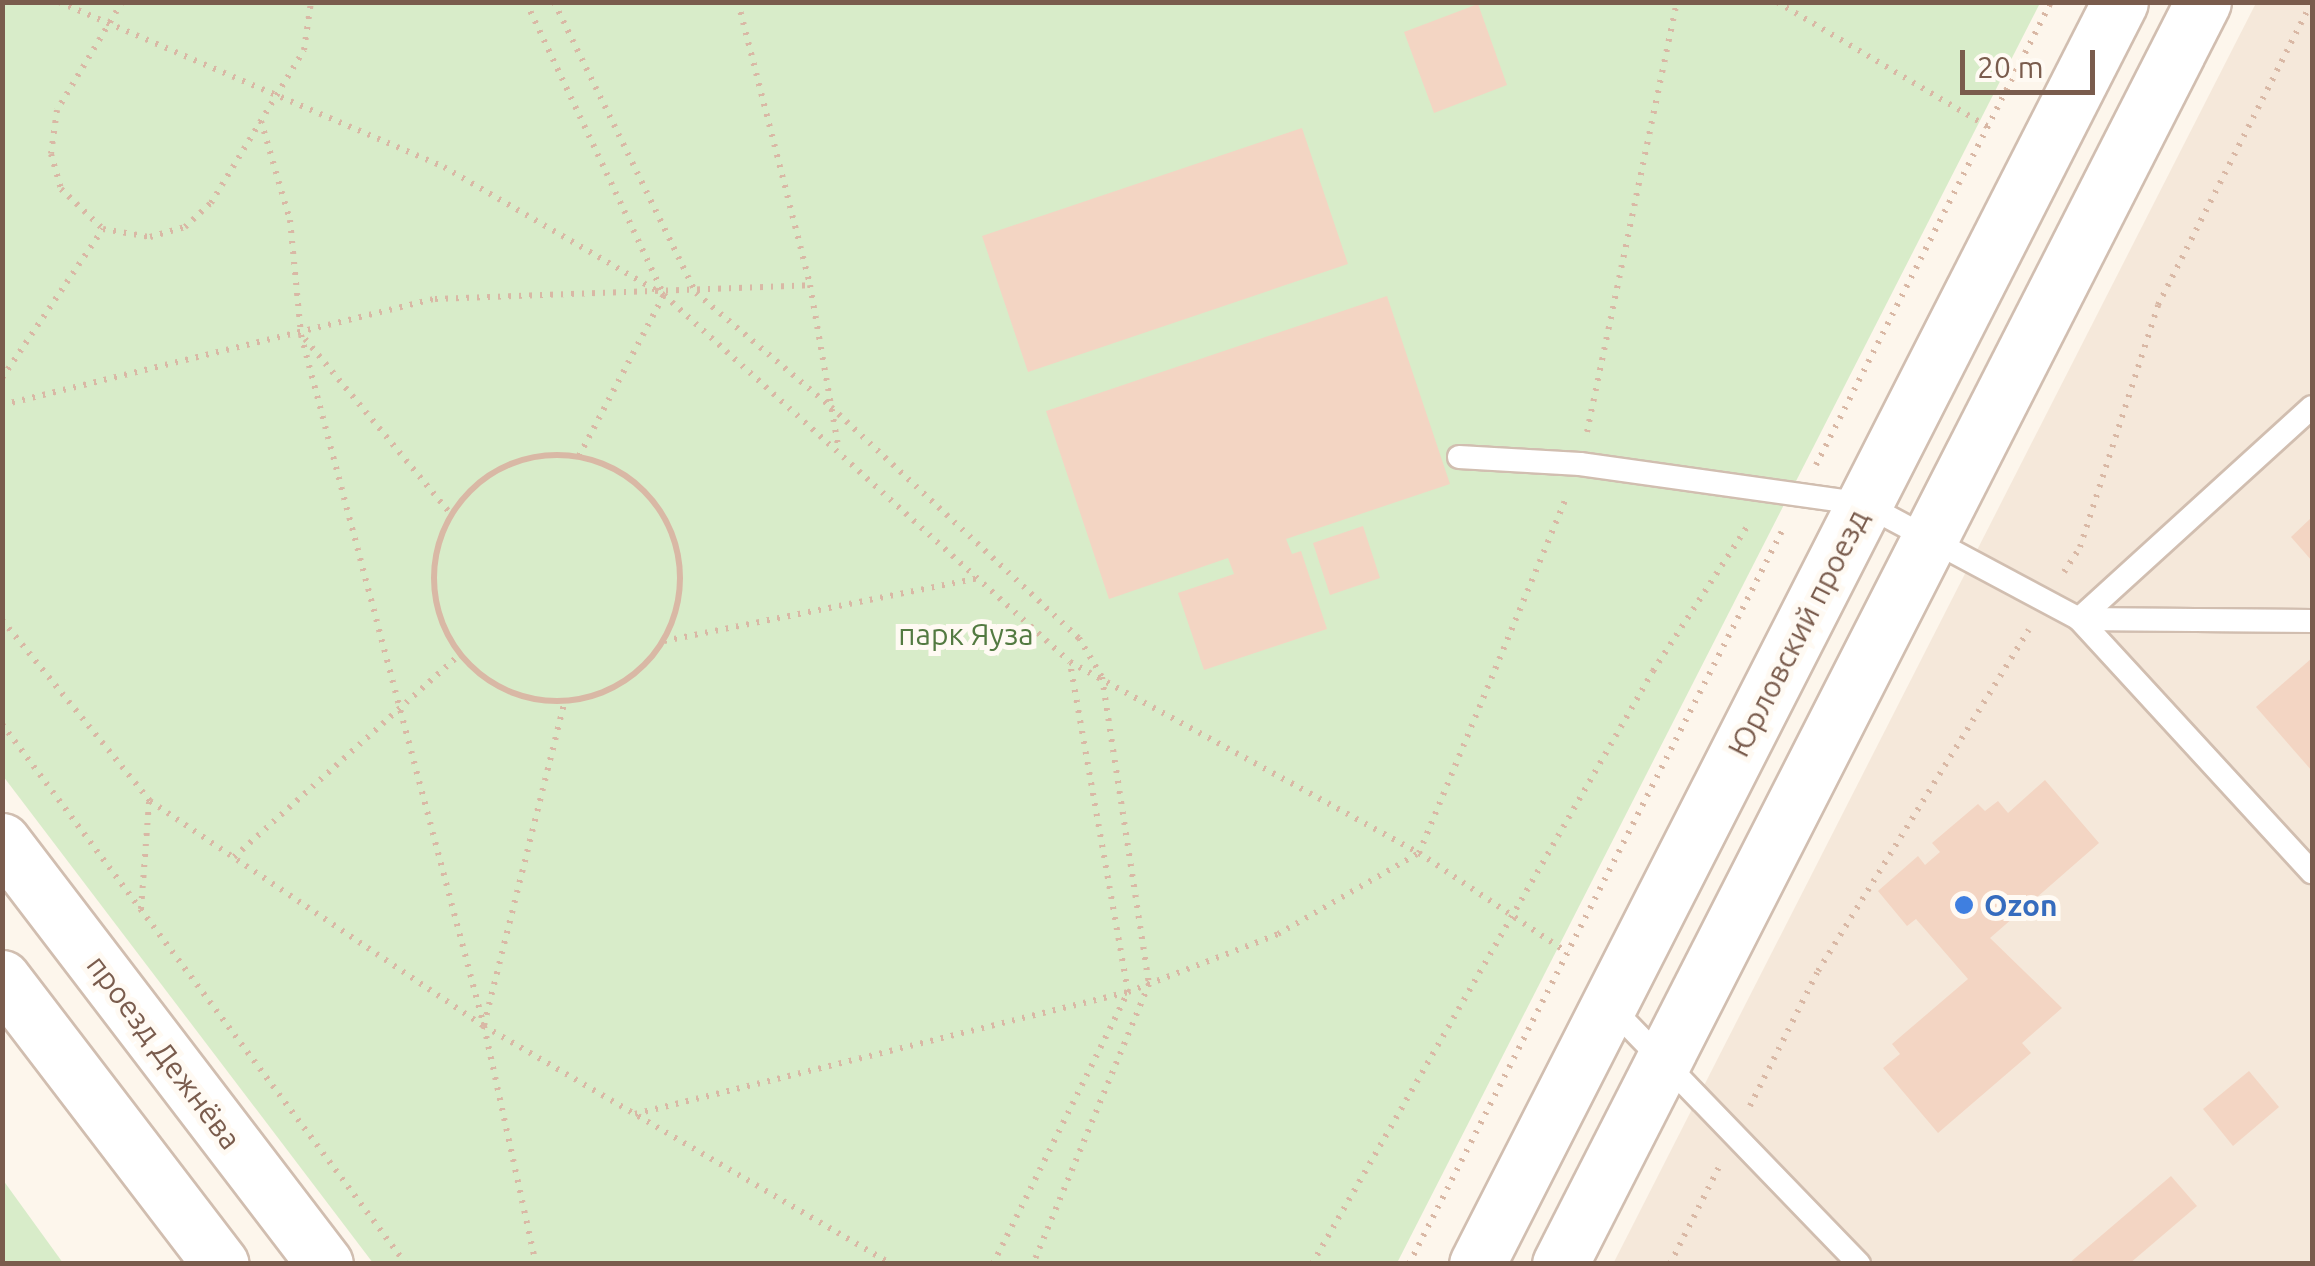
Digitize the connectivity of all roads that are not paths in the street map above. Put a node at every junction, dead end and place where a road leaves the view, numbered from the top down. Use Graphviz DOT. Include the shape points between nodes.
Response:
graph roads {
  1 [pos="2120,2"];
  2 [pos="2202,2"];
  3 [pos="2312,406"];
  4 [pos="1459,457"];
  5 [pos="1864,504"];
  6 [pos="1929,539"];
  7 [pos="2079,620"];
  8 [pos="2312,621"];
  9 [pos="2,841"];
  10 [pos="2312,872"];
  11 [pos="2,978"];
  12 [pos="1608,1005"];
  13 [pos="1663,1061"];
  14 [pos="221,1264"];
  15 [pos="325,1264"];
  16 [pos="1477,1264"];
  17 [pos="1560,1264"];
  18 [pos="1859,1264"];
  1 -- 5 [label="main road, Юрловский проезд"];
  2 -- 6 [label="main road"];
  3 -- 7 [label="lane"];
  4 -- 5 [label="lane" via="1580,464"];
  5 -- 6 [label="lane"];
  5 -- 12 [label="main road, Юрловский проезд"];
  6 -- 7 [label="lane"];
  6 -- 13 [label="main road"];
  7 -- 8 [label="lane"];
  7 -- 10 [label="lane"];
  9 -- 15 [label="main road, проезд Дежнёва"];
  11 -- 14 [label="main road"];
  12 -- 13 [label="lane"];
  12 -- 16 [label="main road, Юрловский проезд"];
  13 -- 17 [label="main road"];
  13 -- 18 [label="lane"];
}
